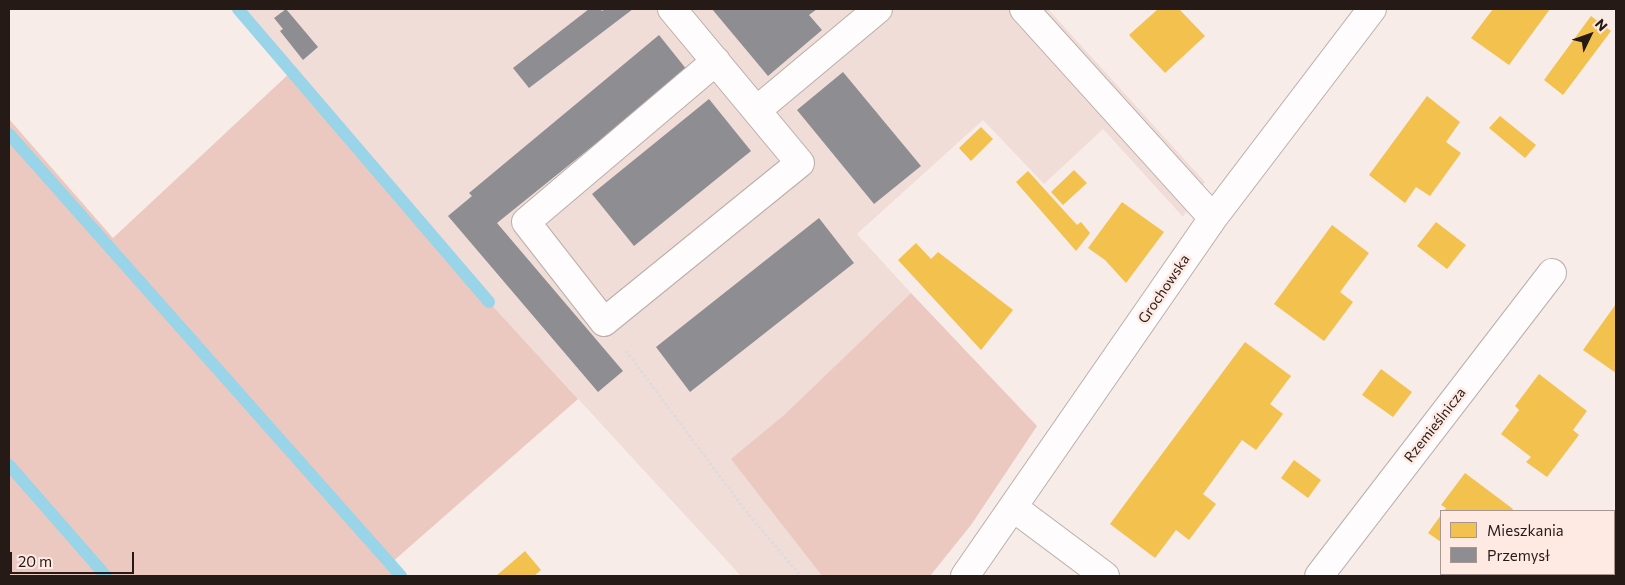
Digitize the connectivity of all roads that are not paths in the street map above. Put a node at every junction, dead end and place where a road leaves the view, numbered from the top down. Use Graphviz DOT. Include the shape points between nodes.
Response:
graph roads {
  1 [pos="672,9"];
  2 [pos="878,9"];
  3 [pos="1024,9"];
  4 [pos="1372,9"];
  5 [pos="716,61"];
  6 [pos="757,110"];
  7 [pos="1213,218"];
  8 [pos="1552,273"];
  9 [pos="1014,508"];
  10 [pos="965,576"];
  11 [pos="1105,576"];
  12 [pos="1319,576"];
  1 -- 5 [label="street"];
  2 -- 6 [label="street"];
  3 -- 7 [label="street"];
  4 -- 7 [label="street, Grochowska"];
  5 -- 6 [label="street"];
  5 -- 6 [label="street" via="526,222 604,322 800,163"];
  7 -- 9 [label="street, Grochowska"];
  8 -- 12 [label="street, Rzemieślnicza"];
  9 -- 10 [label="street, Grochowska"];
  9 -- 11 [label="street"];
}
